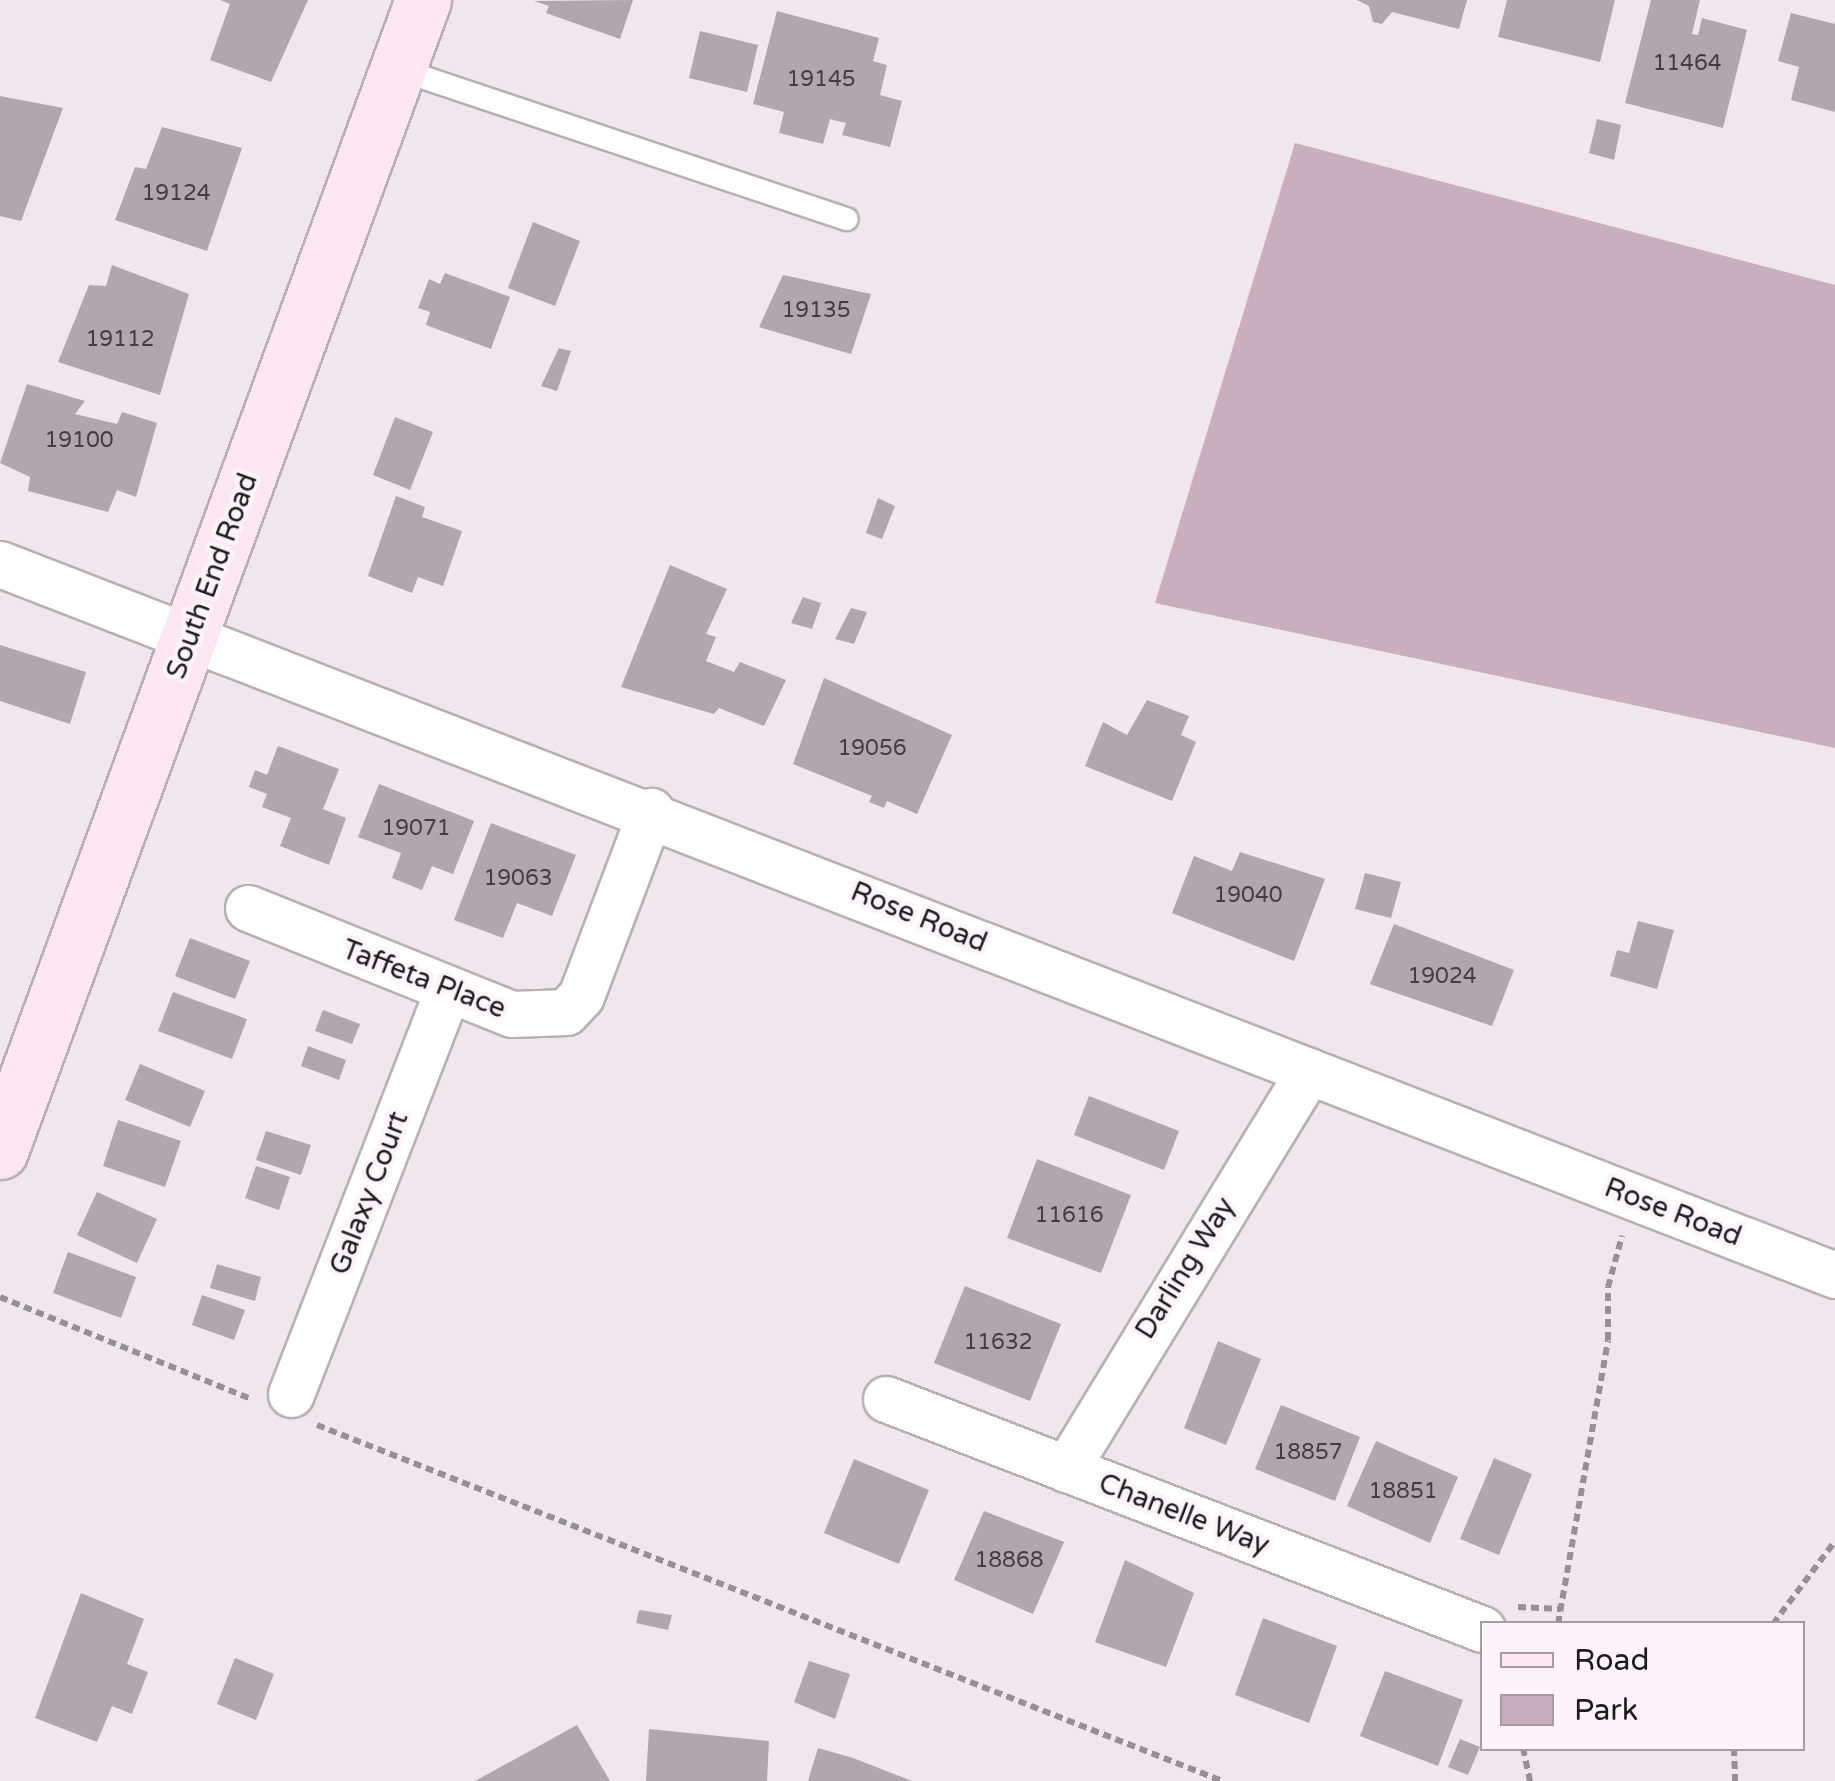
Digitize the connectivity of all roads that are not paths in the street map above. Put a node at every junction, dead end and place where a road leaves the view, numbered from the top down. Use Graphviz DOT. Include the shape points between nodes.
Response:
graph roads {
  1 [pos="424,0"];
  2 [pos="398,69"];
  3 [pos="847,219"];
  4 [pos="0,564"];
  5 [pos="190,636"];
  6 [pos="651,811"];
  7 [pos="248,908"];
  8 [pos="447,992"];
  9 [pos="1309,1071"];
  10 [pos="0,1151"];
  11 [pos="1835,1274"];
  12 [pos="886,1399"];
  13 [pos="286,1406"];
  14 [pos="1066,1468"];
  15 [pos="1480,1628"];
  1 -- 2 [label="main road, South End Road"];
  2 -- 3 [label="lane"];
  2 -- 5 [label="main road, South End Road"];
  4 -- 5 [label="street, Rose Road"];
  5 -- 6 [label="street, Rose Road"];
  5 -- 10 [label="main road, South End Road"];
  6 -- 8 [label="street, Taffeta Place" via="581,996 566,1012 512,1014"];
  6 -- 9 [label="street, Rose Road"];
  7 -- 8 [label="street, Taffeta Place"];
  8 -- 13 [label="street, Galaxy Court"];
  9 -- 11 [label="street, Rose Road"];
  9 -- 14 [label="street, Darling Way"];
  12 -- 14 [label="street, Chanelle Way"];
  14 -- 15 [label="street, Chanelle Way"];
}
